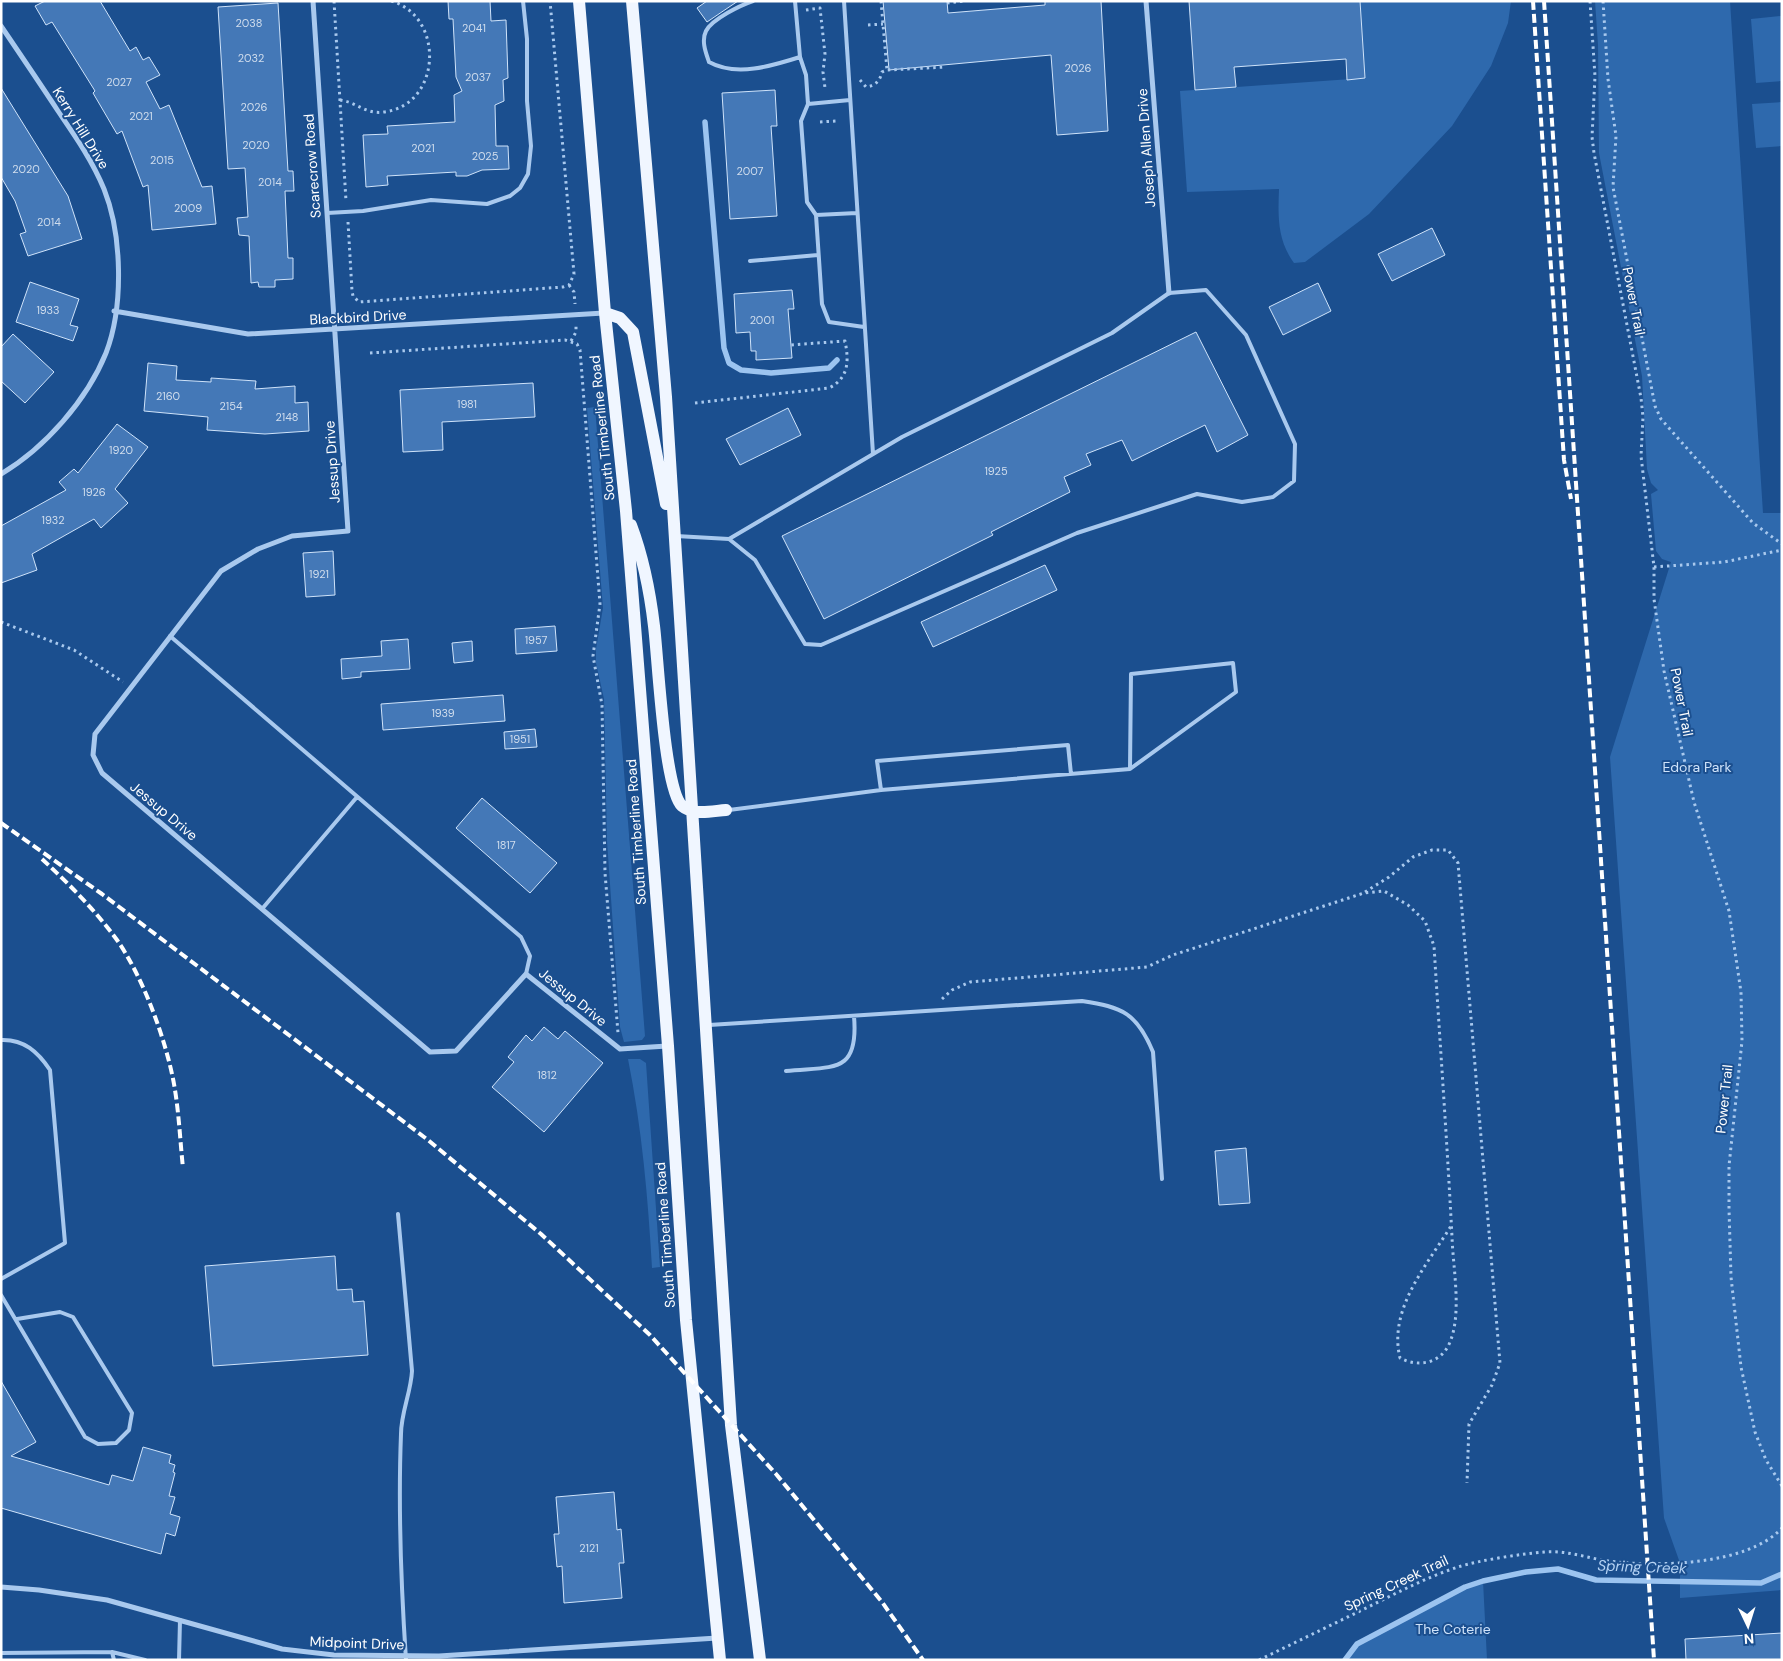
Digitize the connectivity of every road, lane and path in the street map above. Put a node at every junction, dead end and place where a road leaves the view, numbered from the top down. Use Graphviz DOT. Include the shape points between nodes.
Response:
graph roads {
  1 [pos="313,1"];
  2 [pos="334,1"];
  3 [pos="390,1"];
  4 [pos="522,1"];
  5 [pos="550,1"];
  6 [pos="579,1"];
  7 [pos="632,1"];
  8 [pos="753,1"];
  9 [pos="795,1"];
  10 [pos="844,1"];
  11 [pos="881,1"];
  12 [pos="964,1"];
  13 [pos="1146,1"];
  14 [pos="1590,1"];
  15 [pos="1603,1"];
  16 [pos="947,3"];
  17 [pos="803,10"];
  18 [pos="883,24"];
  19 [pos="868,25"];
  20 [pos="1,26"];
  21 [pos="800,57"];
  22 [pos="946,67"];
  23 [pos="887,70"];
  24 [pos="860,80"];
  25 [pos="825,88"];
  26 [pos="340,100"];
  27 [pos="850,100"];
  28 [pos="808,104"];
  29 [pos="827,112"];
  30 [pos="837,121"];
  31 [pos="820,122"];
  32 [pos="828,122"];
  33 [pos="346,200"];
  34 [pos="327,213"];
  35 [pos="857,213"];
  36 [pos="816,215"];
  37 [pos="348,222"];
  38 [pos="818,255"];
  39 [pos="750,261"];
  40 [pos="569,285"];
  41 [pos="574,292"];
  42 [pos="1169,292"];
  43 [pos="114,311"];
  44 [pos="605,313"];
  45 [pos="864,327"];
  46 [pos="334,330"];
  47 [pos="576,332"];
  48 [pos="571,341"];
  49 [pos="791,345"];
  50 [pos="846,346"];
  51 [pos="851,346"];
  52 [pos="370,353"];
  53 [pos="695,403"];
  54 [pos="873,454"];
  55 [pos="1,474"];
  56 [pos="626,511"];
  57 [pos="674,536"];
  58 [pos="729,540"];
  59 [pos="1782,544"];
  60 [pos="1782,550"];
  61 [pos="675,558"];
  62 [pos="1654,568"];
  63 [pos="1,622"];
  64 [pos="170,636"];
  65 [pos="131,688"];
  66 [pos="1130,769"];
  67 [pos="1071,774"];
  68 [pos="880,790"];
  69 [pos="357,797"];
  70 [pos="726,810"];
  71 [pos="693,812"];
  72 [pos="1364,892"];
  73 [pos="262,909"];
  74 [pos="526,974"];
  75 [pos="928,1011"];
  76 [pos="854,1016"];
  77 [pos="704,1025"];
  78 [pos="1,1040"];
  79 [pos="621,1041"];
  80 [pos="668,1046"];
  81 [pos="786,1071"];
  82 [pos="1162,1179"];
  83 [pos="398,1214"];
  84 [pos="1451,1226"];
  85 [pos="1,1279"];
  86 [pos="1,1296"];
  87 [pos="16,1319"];
  88 [pos="1467,1483"];
  89 [pos="1782,1486"];
  90 [pos="1782,1528"];
  91 [pos="1,1587"];
  92 [pos="180,1619"];
  93 [pos="719,1638"];
  94 [pos="112,1652"];
  95 [pos="1,1653"];
  96 [pos="38,1653"];
  97 [pos="406,1658"];
  98 [pos="40,1660"];
  99 [pos="114,1660"];
  100 [pos="145,1660"];
  101 [pos="179,1660"];
  102 [pos="720,1660"];
  103 [pos="760,1660"];
  104 [pos="1259,1660"];
  1 -- 34 [label="street, Scarecrow Road"];
  2 -- 26 [label="path"];
  3 -- 26 [label="path" via="410,10 421,21 427,35 430,58 422,90 399,107 384,112 361,109"];
  4 -- 34 [label="lane" via="527,39 531,146 528,174 520,188 505,199 487,204 430,200 363,211"];
  5 -- 40 [label="path" via="574,274"];
  6 -- 44 [label="main road, South Timberline Road"];
  7 -- 57 [label="main road" via="666,397"];
  8 -- 21 [label="lane" via="706,30 704,41 710,62 735,69 771,66"];
  9 -- 21 [label="lane"];
  10 -- 27 [label="lane"];
  11 -- 18 [label="path"];
  12 -- 16 [label="path"];
  13 -- 42 [label="street, Joseph Allen Drive"];
  14 -- 62 [label="path, Power Trail" via="1595,76 1593,145 1638,377 1643,418 1642,456"];
  15 -- 59 [label="path" via="1616,136 1612,187 1655,406 1661,419 1753,523"];
  17 -- 25 [label="path" via="820,8"];
  18 -- 19 [label="path"];
  18 -- 23 [label="path"];
  20 -- 43 [label="street, Kerry Hill Drive" via="92,161 105,190 114,221 119,258"];
  21 -- 28 [label="lane" via="806,74"];
  22 -- 23 [label="path"];
  23 -- 24 [label="path" via="871,86 866,87"];
  26 -- 33 [label="path"];
  27 -- 28 [label="lane"];
  27 -- 35 [label="lane"];
  28 -- 36 [label="lane" via="801,121 807,202"];
  29 -- 32 [label="path"];
  30 -- 32 [label="path"];
  31 -- 32 [label="path"];
  34 -- 46 [label="street, Scarecrow Road"];
  35 -- 36 [label="lane"];
  35 -- 45 [label="lane"];
  36 -- 38 [label="lane"];
  37 -- 40 [label="path" via="352,291 359,302"];
  38 -- 39 [label="lane"];
  38 -- 45 [label="lane" via="822,304 829,322"];
  40 -- 41 [label="path"];
  42 -- 54 [label="lane" via="1112,333"];
  42 -- 58 [label="lane" via="1206,290 1246,335 1295,444 1294,482 1273,497 1242,502 1197,494 1086,530 821,644 805,644 755,560"];
  43 -- 46 [label="street, Blackbird Drive" via="248,334"];
  43 -- 55 [label="street, Kerry Hill Drive" via="106,352 74,410 32,452"];
  44 -- 46 [label="street, Blackbird Drive"];
  44 -- 56 [label="main road, South Timberline Road"];
  44 -- 61 [label="main road" via="620,318 633,332"];
  45 -- 54 [label="lane"];
  46 -- 64 [label="street, Jessup Drive" via="348,531 292,536 258,549 221,571"];
  47 -- 48 [label="path"];
  48 -- 52 [label="path"];
  48 -- 79 [label="path" via="580,350 600,604 594,656 602,705 605,873 615,1017"];
  49 -- 50 [label="path" via="845,341"];
  50 -- 51 [label="path"];
  50 -- 53 [label="path" via="845,375 829,388"];
  54 -- 58 [label="lane"];
  56 -- 71 [label="main road" via="638,542 648,586 673,790 682,806"];
  56 -- 80 [label="main road, South Timberline Road"];
  57 -- 58 [label="lane"];
  57 -- 61 [label="main road"];
  60 -- 62 [label="path" via="1724,562"];
  61 -- 71 [label="main road"];
  62 -- 89 [label="path, Power Trail" via="1654,599 1662,662 1675,726 1694,802 1729,911 1737,953 1742,1041 1729,1166 1731,1277 1741,1367 1755,1432 1766,1460"];
  63 -- 65 [label="path" via="74,650"];
  64 -- 65 [label="street, Jessup Drive"];
  64 -- 69 [label="lane"];
  65 -- 73 [label="street, Jessup Drive" via="95,734 92,755 102,773"];
  66 -- 66 [label="lane" via="1236,692 1233,663 1130,674"];
  66 -- 67 [label="lane"];
  67 -- 68 [label="lane"];
  67 -- 68 [label="lane" via="1068,745 877,761"];
  68 -- 70 [label="lane"];
  69 -- 73 [label="lane"];
  69 -- 74 [label="lane" via="521,937 530,956"];
  70 -- 71 [label="main road"];
  71 -- 77 [label="main road"];
  72 -- 75 [label="path" via="1173,955 1147,967 970,982 952,990"];
  72 -- 84 [label="path" via="1384,891 1408,905 1425,921 1434,946"];
  72 -- 88 [label="path" via="1413,857 1432,850 1448,850 1458,864 1500,1363 1492,1385 1469,1424"];
  73 -- 74 [label="street, Jessup Drive" via="430,1052 456,1051"];
  74 -- 80 [label="street, Jessup Drive" via="620,1049"];
  75 -- 76 [label="lane"];
  75 -- 82 [label="lane" via="1082,1001 1120,1009 1135,1019 1153,1052"];
  76 -- 77 [label="lane"];
  76 -- 81 [label="lane" via="856,1039 845,1061 836,1066"];
  77 -- 103 [label="main road" via="730,1425"];
  78 -- 85 [label="lane" via="10,1039 37,1051 50,1070 65,1243"];
  80 -- 93 [label="main road, South Timberline Road" via="686,1320"];
  83 -- 97 [label="lane" via="412,1370 401,1432 399,1495"];
  84 -- 84 [label="path" via="1456,1320 1450,1342 1444,1354 1433,1360 1420,1364 1408,1362 1400,1358 1397,1345 1400,1315"];
  86 -- 87 [label="lane"];
  87 -- 87 [label="lane" via="60,1312 73,1317 132,1413 129,1430 116,1443 98,1444 85,1437"];
  90 -- 104 [label="path, Spring Creek Trail" via="1752,1547 1680,1563 1610,1561 1545,1552 1459,1567 1398,1592"];
  91 -- 92 [label="street, Midpoint Drive" via="107,1600"];
  92 -- 97 [label="street, Midpoint Drive" via="282,1649 334,1656"];
  92 -- 101 [label="lane"];
  93 -- 97 [label="street, Midpoint Drive"];
  93 -- 102 [label="main road, South Timberline Road"];
  94 -- 96 [label="lane"];
  94 -- 99 [label="lane"];
  94 -- 100 [label="lane"];
  95 -- 96 [label="lane"];
  96 -- 98 [label="lane"];
}
